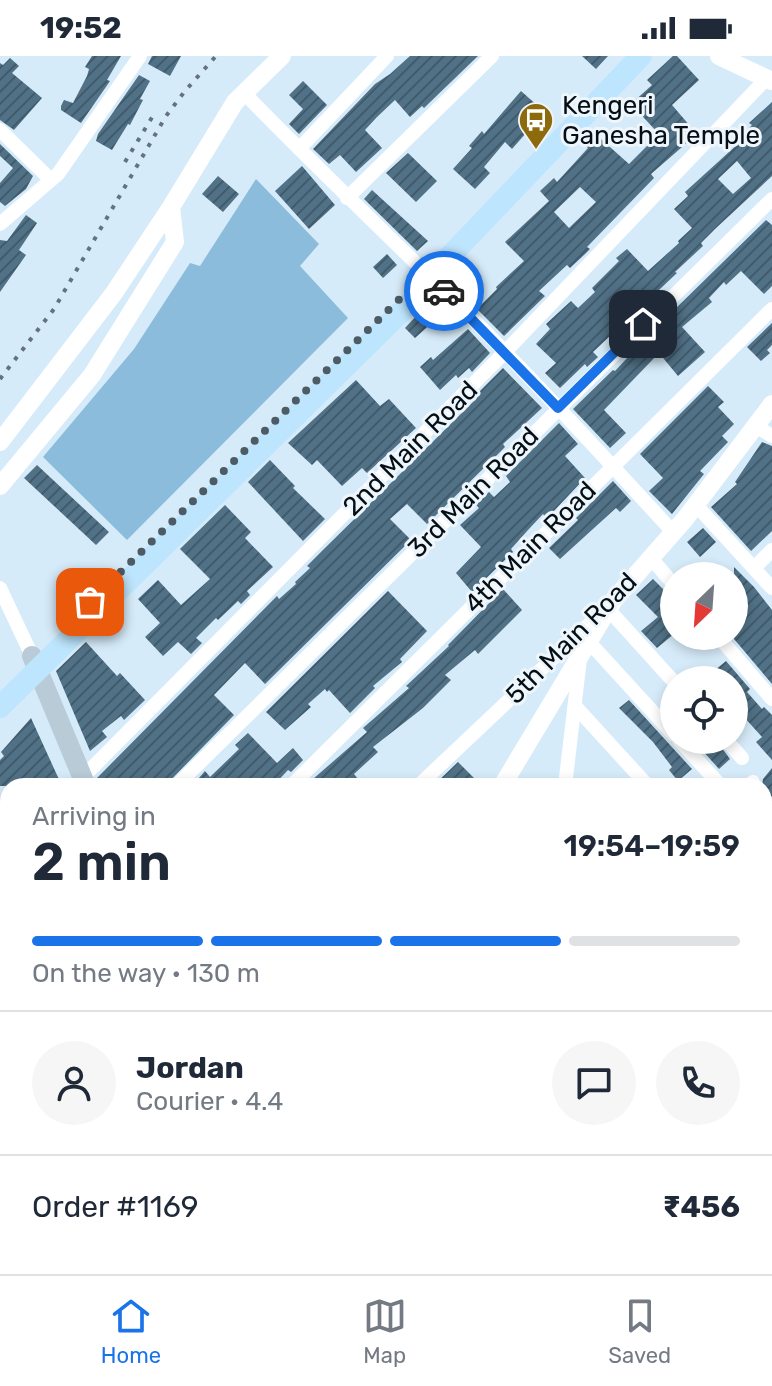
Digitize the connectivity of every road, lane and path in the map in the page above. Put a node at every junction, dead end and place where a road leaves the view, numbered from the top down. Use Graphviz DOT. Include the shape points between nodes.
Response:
graph roads {
  1 [pos="140,56"];
  2 [pos="282,56"];
  3 [pos="387,56"];
  4 [pos="492,56"];
  5 [pos="641,56"];
  6 [pos="719,56"];
  7 [pos="769,80"];
  8 [pos="243,92"];
  9 [pos="0,130"];
  10 [pos="299,149"];
  11 [pos="51,180"];
  12 [pos="347,198"];
  13 [pos="772,199"];
  14 [pos="171,207"];
  15 [pos="0,224"];
  16 [pos="430,277"];
  17 [pos="772,309"];
  18 [pos="504,353"];
  19 [pos="772,404"];
  20 [pos="558,408"];
  21 [pos="764,431"];
  22 [pos="0,442"];
  23 [pos="612,466"];
  24 [pos="0,486"];
  25 [pos="696,505"];
  26 [pos="673,532"];
  27 [pos="772,550"];
  28 [pos="651,558"];
  29 [pos="754,568"];
  30 [pos="660,569"];
  31 [pos="0,588"];
  32 [pos="772,588"];
  33 [pos="611,605"];
  34 [pos="585,649"];
  35 [pos="730,650"];
  36 [pos="35,663"];
  37 [pos="661,666"];
  38 [pos="0,687"];
  39 [pos="772,699"];
  40 [pos="575,706"];
  41 [pos="0,707"];
  42 [pos="660,721"];
  43 [pos="692,754"];
  44 [pos="738,754"];
  45 [pos="742,758"];
  46 [pos="82,778"];
  47 [pos="88,778"];
  48 [pos="184,778"];
  49 [pos="299,778"];
  50 [pos="427,778"];
  51 [pos="507,778"];
  52 [pos="566,778"];
  53 [pos="641,778"];
  54 [pos="714,778"];
  1 -- 11 [label="street"];
  2 -- 8 [label="street"];
  3 -- 10 [label="street"];
  4 -- 12 [label="street"];
  5 -- 16 [label="main road"];
  6 -- 7 [label="street"];
  7 -- 18 [label="street, 2nd Main Road"];
  8 -- 10 [label="street"];
  8 -- 14 [label="street"];
  9 -- 11 [label="street"];
  10 -- 12 [label="street"];
  11 -- 15 [label="street"];
  12 -- 16 [label="street"];
  13 -- 20 [label="street, 3rd Main Road"];
  14 -- 22 [label="street" via="114,293"];
  14 -- 24 [label="street" via="175,242 92,375"];
  16 -- 18 [label="street"];
  16 -- 36 [label="main road" via="407,291"];
  17 -- 23 [label="street, 4th Main Road"];
  18 -- 20 [label="street"];
  18 -- 47 [label="street, 2nd Main Road"];
  19 -- 21 [label="street, 5th Main Road"];
  20 -- 23 [label="street"];
  20 -- 48 [label="street, 3rd Main Road"];
  21 -- 25 [label="street, 5th Main Road"];
  23 -- 26 [label="street"];
  23 -- 49 [label="street, 4th Main Road"];
  25 -- 26 [label="street, 5th Main Road"];
  25 -- 29 [label="street"];
  26 -- 28 [label="street, 5th Main Road"];
  27 -- 29 [label="street"];
  28 -- 30 [label="street"];
  28 -- 33 [label="street, 5th Main Road"];
  29 -- 32 [label="street"];
  31 -- 36 [label="street"];
  33 -- 34 [label="street"];
  33 -- 37 [label="street"];
  33 -- 50 [label="street, 5th Main Road"];
  34 -- 40 [label="street"];
  34 -- 42 [label="street"];
  34 -- 51 [label="street"];
  35 -- 39 [label="street"];
  36 -- 38 [label="main road"];
  36 -- 41 [label="main road"];
  36 -- 46 [label="main road"];
  40 -- 52 [label="street"];
  40 -- 53 [label="street"];
  43 -- 54 [label="street"];
  44 -- 45 [label="street"];
}
